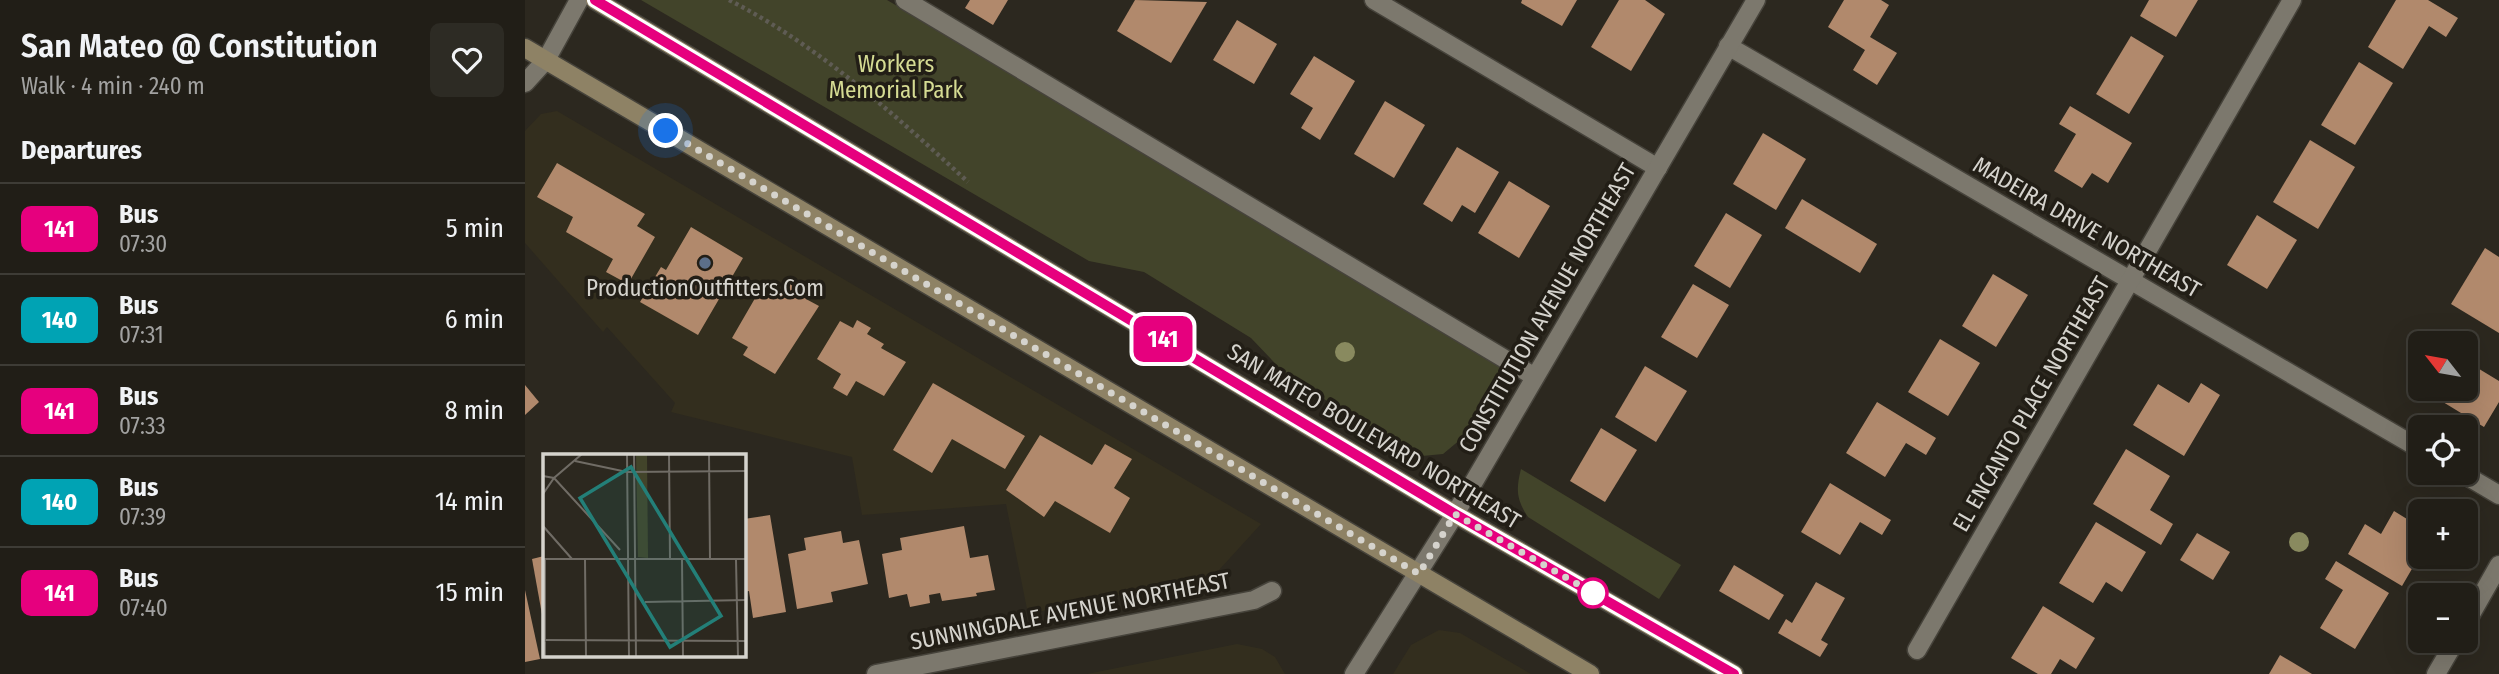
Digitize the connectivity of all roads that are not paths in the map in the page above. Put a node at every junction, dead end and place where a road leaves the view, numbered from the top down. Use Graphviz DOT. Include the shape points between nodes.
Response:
graph roads {
  1 [pos="579,0"];
  2 [pos="595,0"];
  3 [pos="905,0"];
  4 [pos="1374,0"];
  5 [pos="1756,0"];
  6 [pos="2292,0"];
  7 [pos="1728,46"];
  8 [pos="525,48"];
  9 [pos="546,60"];
  10 [pos="525,83"];
  11 [pos="1658,168"];
  12 [pos="2131,281"];
  13 [pos="1535,377"];
  14 [pos="2408,442"];
  15 [pos="2478,483"];
  16 [pos="2499,495"];
  17 [pos="1455,514"];
  18 [pos="2499,565"];
  19 [pos="1419,574"];
  20 [pos="1272,590"];
  21 [pos="2478,602"];
  22 [pos="1917,650"];
  23 [pos="2448,653"];
  24 [pos="876,674"];
  25 [pos="1354,674"];
  26 [pos="1590,674"];
  27 [pos="1734,674"];
  28 [pos="2436,674"];
  1 -- 9 [label="street"];
  2 -- 17 [label="main road, SAN MATEO BOULEVARD NORTHEAST"];
  3 -- 13 [label="street"];
  4 -- 11 [label="street"];
  5 -- 7 [label="street, CONSTITUTION AVENUE NORTHEAST"];
  6 -- 12 [label="street, EL ENCANTO PLACE NORTHEAST"];
  7 -- 11 [label="street, CONSTITUTION AVENUE NORTHEAST"];
  7 -- 12 [label="street, MADEIRA DRIVE NORTHEAST"];
  8 -- 9 [label="main road"];
  9 -- 10 [label="street"];
  9 -- 19 [label="main road"];
  11 -- 13 [label="street, CONSTITUTION AVENUE NORTHEAST"];
  12 -- 14 [label="street, MADEIRA DRIVE NORTHEAST"];
  12 -- 22 [label="street, EL ENCANTO PLACE NORTHEAST"];
  13 -- 17 [label="street, CONSTITUTION AVENUE NORTHEAST"];
  15 -- 16 [label="street"];
  17 -- 19 [label="street, CONSTITUTION AVENUE NORTHEAST"];
  17 -- 27 [label="main road, SAN MATEO BOULEVARD NORTHEAST"];
  18 -- 21 [label="street"];
  19 -- 25 [label="street, CONSTITUTION AVENUE NORTHEAST"];
  19 -- 26 [label="main road"];
  20 -- 24 [label="street, SUNNINGDALE AVENUE NORTHEAST" via="1254,600"];
  23 -- 28 [label="street"];
}
